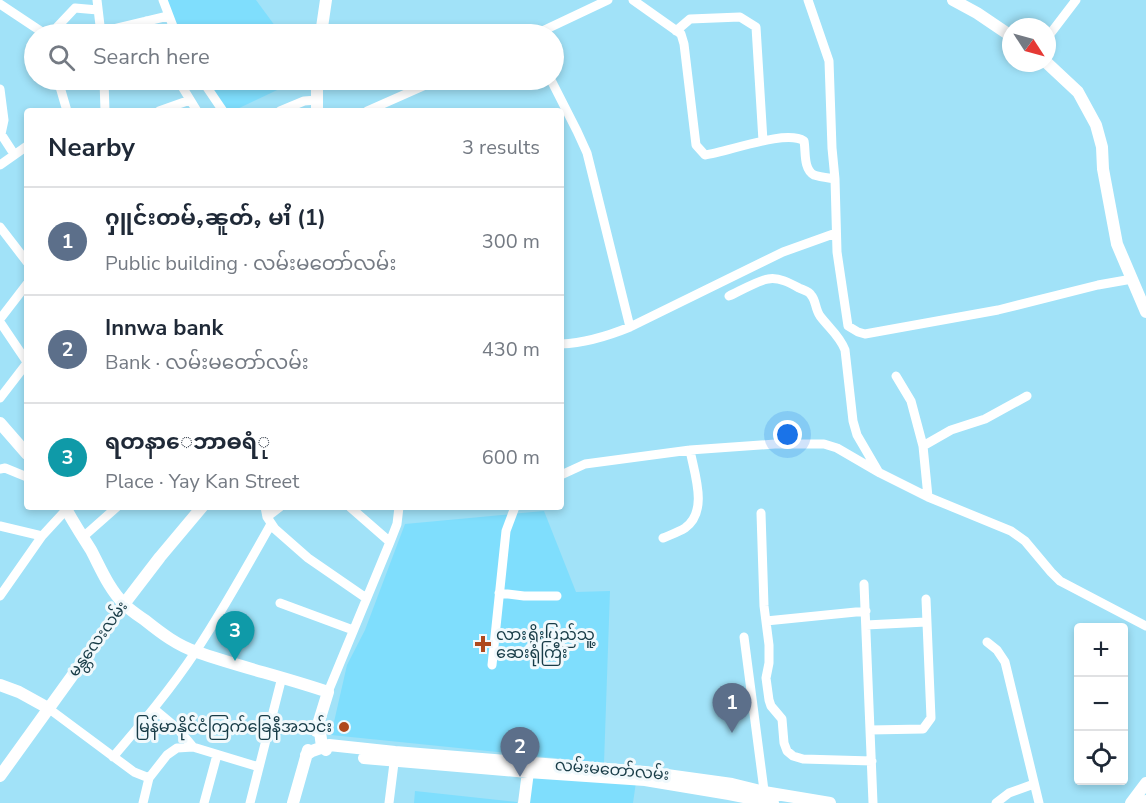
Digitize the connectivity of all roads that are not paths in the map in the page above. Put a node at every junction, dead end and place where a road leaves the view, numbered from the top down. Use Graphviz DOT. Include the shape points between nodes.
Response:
graph roads {
  1 [pos="163,0"];
  2 [pos="326,0"];
  3 [pos="608,0"];
  4 [pos="633,0"];
  5 [pos="808,0"];
  6 [pos="953,0"];
  7 [pos="1076,0"];
  8 [pos="0,4"];
  9 [pos="98,5"];
  10 [pos="168,16"];
  11 [pos="146,21"];
  12 [pos="30,24"];
  13 [pos="60,24"];
  14 [pos="100,24"];
  15 [pos="135,24"];
  16 [pos="148,24"];
  17 [pos="172,24"];
  18 [pos="322,24"];
  19 [pos="557,24"];
  20 [pos="1056,26"];
  21 [pos="1002,30"];
  22 [pos="676,32"];
  23 [pos="1056,71"];
  24 [pos="0,88"];
  25 [pos="61,90"];
  26 [pos="104,90"];
  27 [pos="184,90"];
  28 [pos="209,90"];
  29 [pos="419,90"];
  30 [pos="556,90"];
  31 [pos="190,100"];
  32 [pos="317,105"];
  33 [pos="389,107"];
  34 [pos="66,108"];
  35 [pos="105,108"];
  36 [pos="167,108"];
  37 [pos="195,108"];
  38 [pos="221,108"];
  39 [pos="287,108"];
  40 [pos="0,134"];
  41 [pos="763,141"];
  42 [pos="24,148"];
  43 [pos="14,154"];
  44 [pos="0,165"];
  45 [pos="1103,170"];
  46 [pos="835,179"];
  47 [pos="0,227"];
  48 [pos="836,233"];
  49 [pos="24,258"];
  50 [pos="1132,279"];
  51 [pos="24,288"];
  52 [pos="729,296"];
  53 [pos="1146,296"];
  54 [pos="1146,312"];
  55 [pos="0,320"];
  56 [pos="630,327"];
  57 [pos="564,344"];
  58 [pos="24,358"];
  59 [pos="24,367"];
  60 [pos="896,376"];
  61 [pos="1027,396"];
  62 [pos="0,398"];
  63 [pos="0,423"];
  64 [pos="923,446"];
  65 [pos="690,450"];
  66 [pos="24,451"];
  67 [pos="0,469"];
  68 [pos="880,473"];
  69 [pos="564,474"];
  70 [pos="24,476"];
  71 [pos="928,497"];
  72 [pos="64,510"];
  73 [pos="67,510"];
  74 [pos="114,510"];
  75 [pos="199,510"];
  76 [pos="354,510"];
  77 [pos="364,510"];
  78 [pos="399,510"];
  79 [pos="514,510"];
  80 [pos="761,513"];
  81 [pos="268,516"];
  82 [pos="363,518"];
  83 [pos="0,526"];
  84 [pos="42,536"];
  85 [pos="82,537"];
  86 [pos="663,537"];
  87 [pos="390,542"];
  88 [pos="864,584"];
  89 [pos="2,590"];
  90 [pos="499,593"];
  91 [pos="557,596"];
  92 [pos="366,598"];
  93 [pos="926,599"];
  94 [pos="280,603"];
  95 [pos="124,604"];
  96 [pos="866,611"];
  97 [pos="766,621"];
  98 [pos="926,622"];
  99 [pos="866,625"];
  100 [pos="1146,626"];
  101 [pos="353,630"];
  102 [pos="744,637"];
  103 [pos="987,642"];
  104 [pos="196,652"];
  105 [pos="492,665"];
  106 [pos="282,677"];
  107 [pos="0,685"];
  108 [pos="328,692"];
  109 [pos="48,708"];
  110 [pos="154,709"];
  111 [pos="319,724"];
  112 [pos="870,730"];
  113 [pos="193,747"];
  114 [pos="322,747"];
  115 [pos="217,755"];
  116 [pos="306,755"];
  117 [pos="113,757"];
  118 [pos="394,757"];
  119 [pos="872,761"];
  120 [pos="259,767"];
  121 [pos="529,767"];
  122 [pos="0,776"];
  123 [pos="149,778"];
  124 [pos="1146,783"];
  125 [pos="1034,784"];
  126 [pos="767,800"];
  127 [pos="143,803"];
  128 [pos="204,803"];
  129 [pos="250,803"];
  130 [pos="293,803"];
  131 [pos="389,803"];
  132 [pos="524,803"];
  133 [pos="830,803"];
  134 [pos="873,803"];
  135 [pos="996,803"];
  136 [pos="1038,803"];
  137 [pos="1131,803"];
  1 -- 10 [label="street"];
  2 -- 18 [label="main road"];
  3 -- 19 [label="street"];
  4 -- 22 [label="street"];
  5 -- 46 [label="street" via="829,61"];
  6 -- 21 [label="main road"];
  7 -- 20 [label="street"];
  8 -- 12 [label="street"];
  9 -- 13 [label="street" via="75,8"];
  9 -- 14 [label="street"];
  10 -- 11 [label="street"];
  10 -- 17 [label="street"];
  11 -- 15 [label="street"];
  11 -- 16 [label="street"];
  22 -- 41 [label="street" via="681,34 684,44 696,145 705,155"];
  22 -- 41 [label="street" via="690,19 740,17 756,27"];
  23 -- 45 [label="main road" via="1078,92 1096,125"];
  24 -- 40 [label="street" via="4,120"];
  25 -- 34 [label="street"];
  26 -- 35 [label="street"];
  27 -- 31 [label="street"];
  28 -- 38 [label="street"];
  29 -- 33 [label="street"];
  30 -- 56 [label="street" via="586,153"];
  31 -- 36 [label="street"];
  31 -- 37 [label="street"];
  32 -- 39 [label="street" via="304,100"];
  40 -- 43 [label="street"];
  41 -- 46 [label="street" via="798,137 804,141 810,171"];
  42 -- 43 [label="street"];
  43 -- 44 [label="street"];
  45 -- 50 [label="main road" via="1117,244"];
  45 -- 53 [label="main road" via="1123,240"];
  46 -- 48 [label="street"];
  47 -- 49 [label="street"];
  48 -- 50 [label="street" via="848,326 865,334 998,310"];
  48 -- 56 [label="street" via="783,252"];
  50 -- 54 [label="main road"];
  51 -- 55 [label="street"];
  52 -- 68 [label="street" via="768,279 777,279 813,296 816,310 843,343 853,421"];
  55 -- 58 [label="street"];
  56 -- 57 [label="street" via="606,337"];
  59 -- 62 [label="street"];
  60 -- 64 [label="street" via="911,401"];
  61 -- 64 [label="street"];
  63 -- 66 [label="main road"];
  64 -- 71 [label="street"];
  65 -- 68 [label="street" via="824,444"];
  65 -- 69 [label="street" via="585,464"];
  65 -- 86 [label="street" via="699,496 697,512 685,528"];
  67 -- 70 [label="street"];
  68 -- 71 [label="street"];
  71 -- 100 [label="street" via="1011,531 1060,581"];
  72 -- 84 [label="street"];
  73 -- 85 [label="main road"];
  74 -- 85 [label="street"];
  75 -- 95 [label="main road, မန္တလေးလမ်း"];
  76 -- 82 [label="street"];
  77 -- 82 [label="street"];
  78 -- 87 [label="street"];
  79 -- 90 [label="street" via="506,531"];
  80 -- 97 [label="street"];
  81 -- 92 [label="street" via="275,529 309,558"];
  81 -- 104 [label="street" via="240,579"];
  82 -- 87 [label="street"];
  83 -- 84 [label="street"];
  84 -- 89 [label="street"];
  85 -- 95 [label="main road"];
  87 -- 92 [label="street"];
  88 -- 96 [label="street"];
  90 -- 91 [label="street"];
  90 -- 105 [label="street"];
  92 -- 101 [label="street"];
  93 -- 98 [label="street"];
  94 -- 101 [label="street"];
  95 -- 104 [label="main road"];
  95 -- 109 [label="main road, မန္တလေးလမ်း"];
  96 -- 97 [label="street"];
  96 -- 99 [label="street"];
  97 -- 119 [label="street" via="769,700 782,719 787,751 803,759"];
  98 -- 99 [label="street"];
  98 -- 112 [label="street" via="931,718 923,729"];
  99 -- 112 [label="street"];
  101 -- 108 [label="street"];
  102 -- 126 [label="street"];
  103 -- 125 [label="street" via="1005,662"];
  104 -- 106 [label="main road"];
  104 -- 110 [label="street"];
  106 -- 108 [label="main road"];
  106 -- 120 [label="street"];
  107 -- 109 [label="main road"];
  108 -- 111 [label="main road"];
  109 -- 117 [label="street"];
  109 -- 122 [label="main road, မန္တလေးလမ်း"];
  110 -- 113 [label="street"];
  110 -- 117 [label="street"];
  111 -- 114 [label="main road"];
  111 -- 116 [label="main road"];
  112 -- 119 [label="street"];
  113 -- 115 [label="street"];
  113 -- 123 [label="street" via="173,750"];
  114 -- 116 [label="main road"];
  114 -- 118 [label="main road, လမ်းမတော်လမ်း" via="338,754"];
  115 -- 120 [label="street"];
  115 -- 128 [label="street"];
  116 -- 130 [label="main road"];
  117 -- 123 [label="street"];
  118 -- 121 [label="main road, လမ်းမတော်လမ်း"];
  118 -- 131 [label="street"];
  119 -- 134 [label="street"];
  120 -- 129 [label="street"];
  121 -- 126 [label="main road, လမ်းမတော်လမ်း" via="701,784"];
  121 -- 132 [label="main road"];
  123 -- 127 [label="street"];
  124 -- 137 [label="main road"];
  125 -- 135 [label="street" via="1009,793"];
  125 -- 136 [label="street"];
  126 -- 133 [label="main road, လမ်းမတော်လမ်း"];
}
